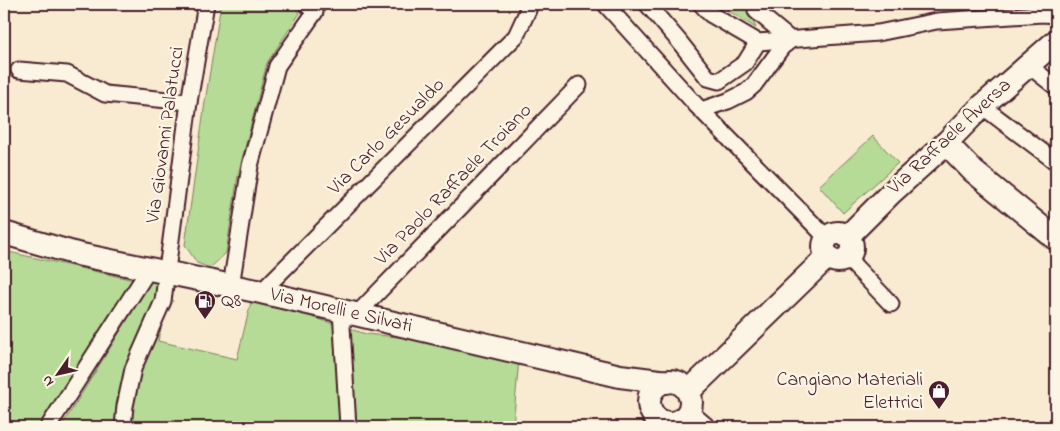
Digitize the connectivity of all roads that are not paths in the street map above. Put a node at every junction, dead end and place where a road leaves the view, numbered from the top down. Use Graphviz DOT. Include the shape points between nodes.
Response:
graph roads {
  1 [pos="204,4"];
  2 [pos="526,4"];
  3 [pos="605,4"];
  4 [pos="647,4"];
  5 [pos="701,4"];
  6 [pos="756,4"];
  7 [pos="314,6"];
  8 [pos="1056,15"];
  9 [pos="791,40"];
  10 [pos="1056,41"];
  11 [pos="758,42"];
  12 [pos="1028,65"];
  13 [pos="19,70"];
  14 [pos="579,84"];
  15 [pos="1056,87"];
  16 [pos="189,102"];
  17 [pos="982,106"];
  18 [pos="701,110"];
  19 [pos="946,142"];
  20 [pos="1056,162"];
  21 [pos="4,233"];
  22 [pos="1056,238"];
  23 [pos="837,247"];
  24 [pos="158,271"];
  25 [pos="231,286"];
  26 [pos="261,292"];
  27 [pos="891,304"];
  28 [pos="349,312"];
  29 [pos="620,376"];
  30 [pos="667,382"];
  31 [pos="688,402"];
  32 [pos="649,404"];
  33 [pos="667,425"];
  34 [pos="48,427"];
  35 [pos="123,427"];
  36 [pos="348,427"];
  37 [pos="708,427"];
  1 -- 16 [label="street, Via Giovanni Palatucci"];
  2 -- 26 [label="street, Via Carlo Gesualdo" via="528,10 516,36"];
  3 -- 18 [label="street"];
  4 -- 11 [label="street" via="708,78 719,81 745,63"];
  5 -- 11 [label="street" via="710,14"];
  6 -- 9 [label="street" via="756,11"];
  7 -- 25 [label="street" via="276,66 250,166"];
  8 -- 9 [label="street" via="936,20 878,33"];
  9 -- 11 [label="street"];
  9 -- 18 [label="street" via="746,92"];
  10 -- 12 [label="main road, Via Raffaele Aversa"];
  12 -- 15 [label="street"];
  12 -- 17 [label="main road, Via Raffaele Aversa"];
  13 -- 16 [label="street" via="68,74 104,94"];
  14 -- 28 [label="street, Via Paolo Raffaele Troiano"];
  16 -- 24 [label="street, Via Giovanni Palatucci"];
  17 -- 19 [label="main road, Via Raffaele Aversa"];
  17 -- 20 [label="street"];
  18 -- 23 [label="street"];
  19 -- 22 [label="main road" via="973,171"];
  19 -- 23 [label="main road, Via Raffaele Aversa"];
  21 -- 24 [label="main road, Via Morelli e Silvati" via="77,254"];
  23 -- 27 [label="street"];
  23 -- 31 [label="main road, Via Raffaele Aversa"];
  24 -- 25 [label="main road, Via Morelli e Silvati"];
  24 -- 34 [label="street"];
  24 -- 35 [label="street, Via Giovanni Palatucci" via="162,301 133,369"];
  25 -- 26 [label="main road, Via Morelli e Silvati"];
  26 -- 28 [label="main road, Via Morelli e Silvati"];
  28 -- 29 [label="main road, Via Morelli e Silvati"];
  28 -- 36 [label="street"];
  29 -- 30 [label="main road, Via Morelli e Silvati"];
  29 -- 32 [label="main road"];
  30 -- 31 [label="main road" via="684,387"];
  30 -- 32 [label="main road" via="652,392"];
  31 -- 33 [label="main road" via="685,417"];
  31 -- 37 [label="street"];
  32 -- 33 [label="main road" via="655,417"];
}
